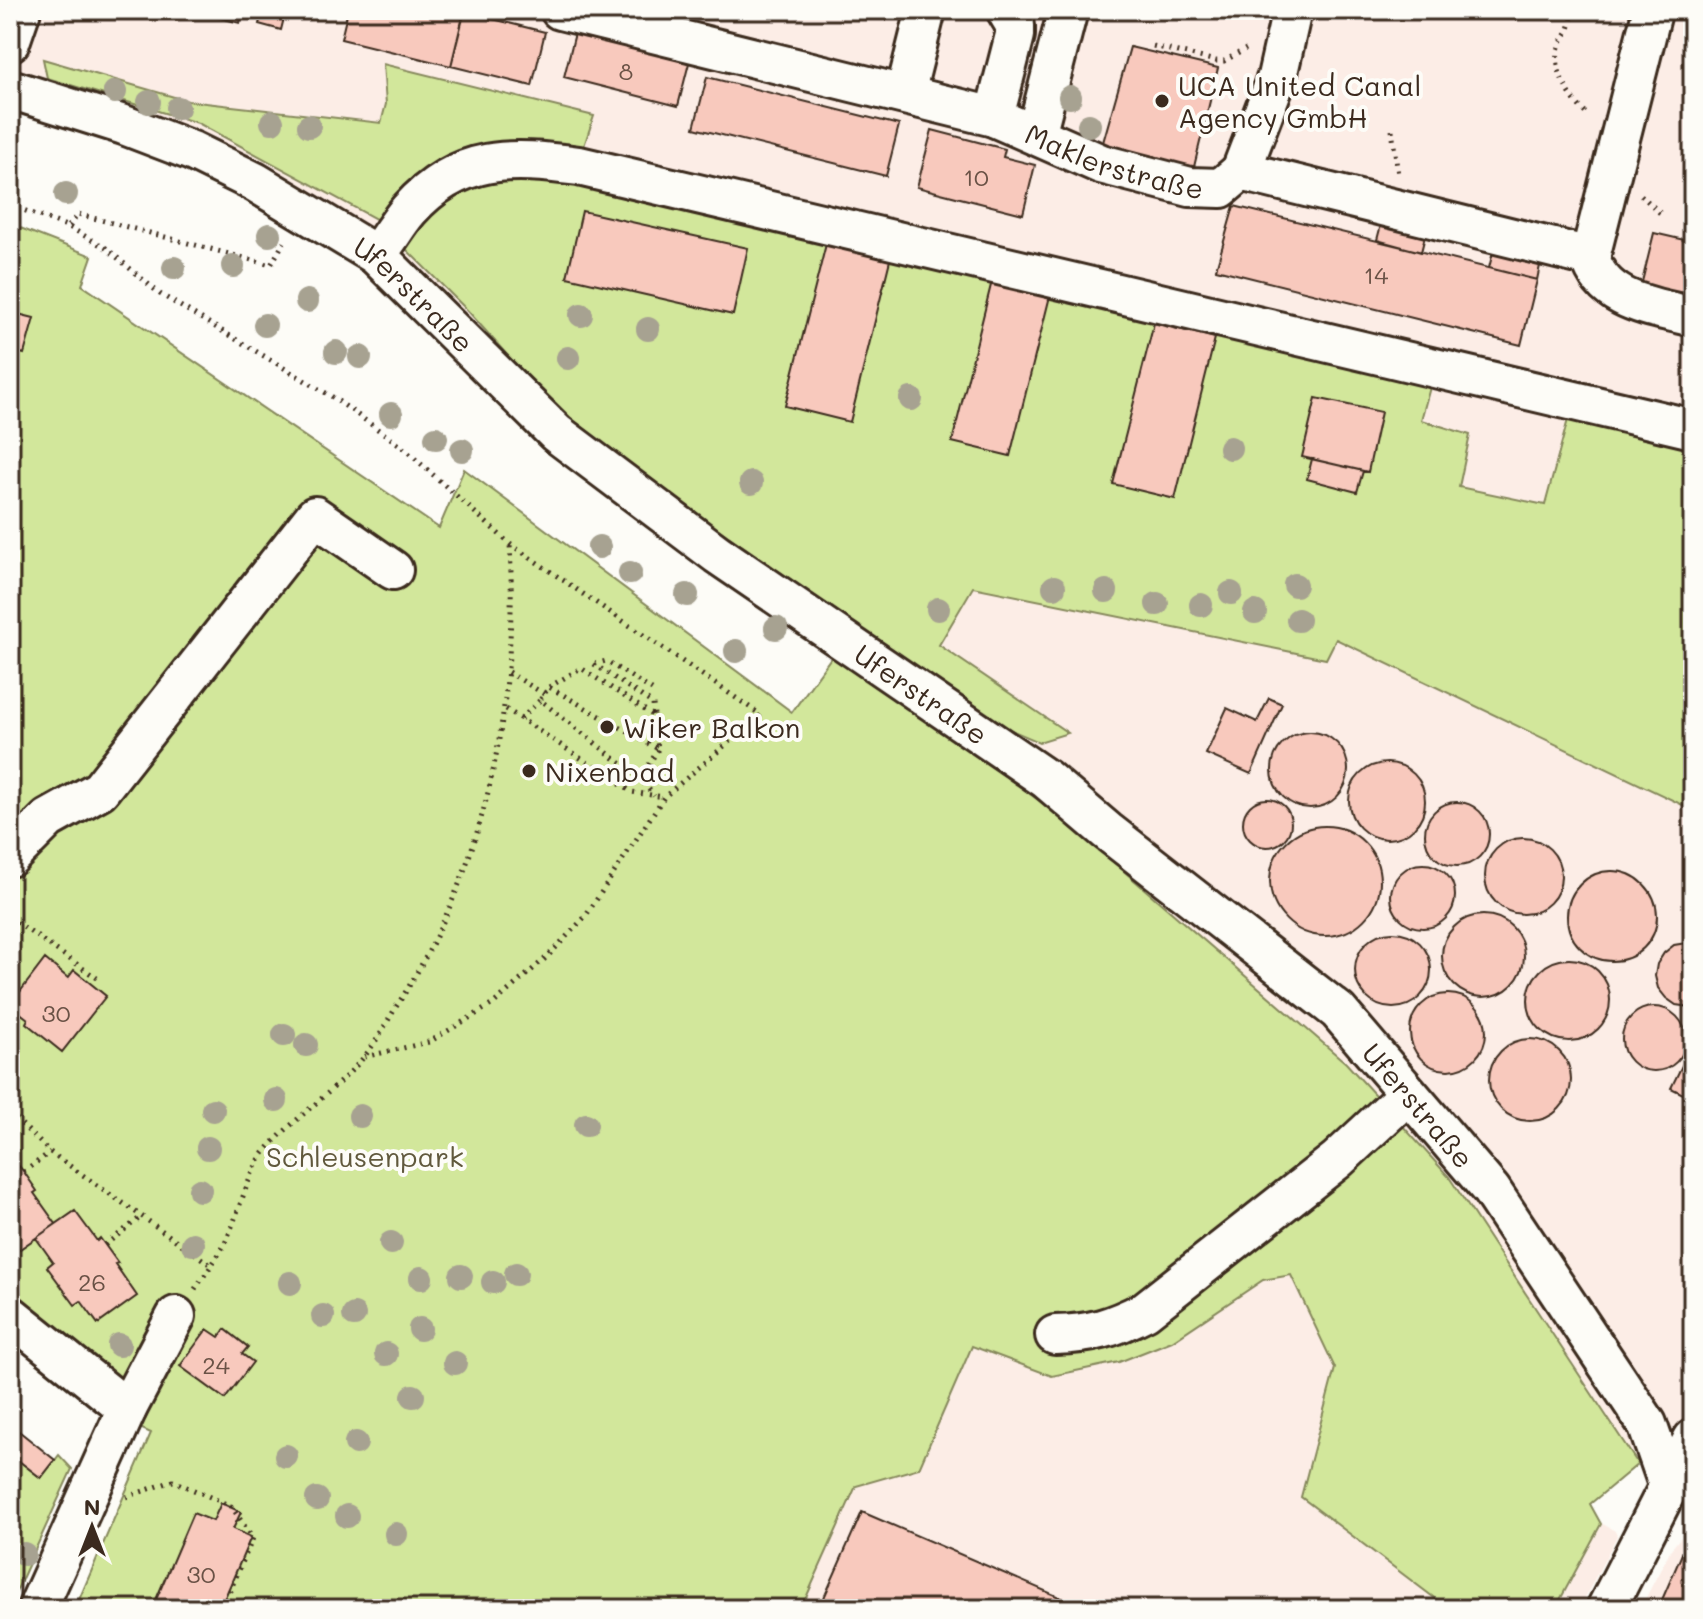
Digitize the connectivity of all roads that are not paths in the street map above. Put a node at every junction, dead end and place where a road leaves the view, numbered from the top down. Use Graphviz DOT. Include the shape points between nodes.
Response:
graph roads {
  1 [pos="21,10"];
  2 [pos="560,10"];
  3 [pos="1006,10"];
  4 [pos="1068,10"];
  5 [pos="1292,10"];
  6 [pos="921,11"];
  7 [pos="1651,16"];
  8 [pos="649,21"];
  9 [pos="10,42"];
  10 [pos="10,89"];
  11 [pos="905,94"];
  12 [pos="994,117"];
  13 [pos="1036,135"];
  14 [pos="1241,171"];
  15 [pos="376,255"];
  16 [pos="1590,257"];
  17 [pos="1693,317"];
  18 [pos="1693,429"];
  19 [pos="393,570"];
  20 [pos="10,857"];
  21 [pos="1408,1094"];
  22 [pos="184,1304"];
  23 [pos="10,1315"];
  24 [pos="1055,1335"];
  25 [pos="127,1409"];
  26 [pos="1693,1439"];
  27 [pos="1669,1487"];
  28 [pos="37,1609"];
  29 [pos="1606,1609"];
  1 -- 9 [label="street"];
  2 -- 8 [label="street, Maklerstraße"];
  3 -- 12 [label="street" via="1015,35"];
  4 -- 13 [label="street"];
  5 -- 14 [label="street" via="1277,77"];
  6 -- 11 [label="street"];
  7 -- 16 [label="street"];
  8 -- 11 [label="street, Maklerstraße"];
  10 -- 15 [label="street, Uferstraße" via="192,151 255,182"];
  11 -- 12 [label="street, Maklerstraße"];
  12 -- 13 [label="street, Maklerstraße"];
  13 -- 14 [label="street, Maklerstraße" via="1101,164 1190,187 1221,188"];
  14 -- 16 [label="street, Maklerstraße"];
  15 -- 18 [label="street" via="431,189 477,164 506,159 579,166"];
  15 -- 21 [label="street, Uferstraße" via="556,433 717,554 1046,779 1338,1011"];
  16 -- 17 [label="street" via="1599,279 1618,294"];
  19 -- 20 [label="street" via="315,516 100,790 48,819"];
  21 -- 24 [label="street" via="1337,1160 1145,1311 1111,1328"];
  21 -- 27 [label="street, Uferstraße" via="1491,1190 1647,1424"];
  22 -- 25 [label="street"];
  23 -- 25 [label="street"];
  25 -- 28 [label="street"];
  26 -- 27 [label="street"];
  27 -- 29 [label="street"];
}
